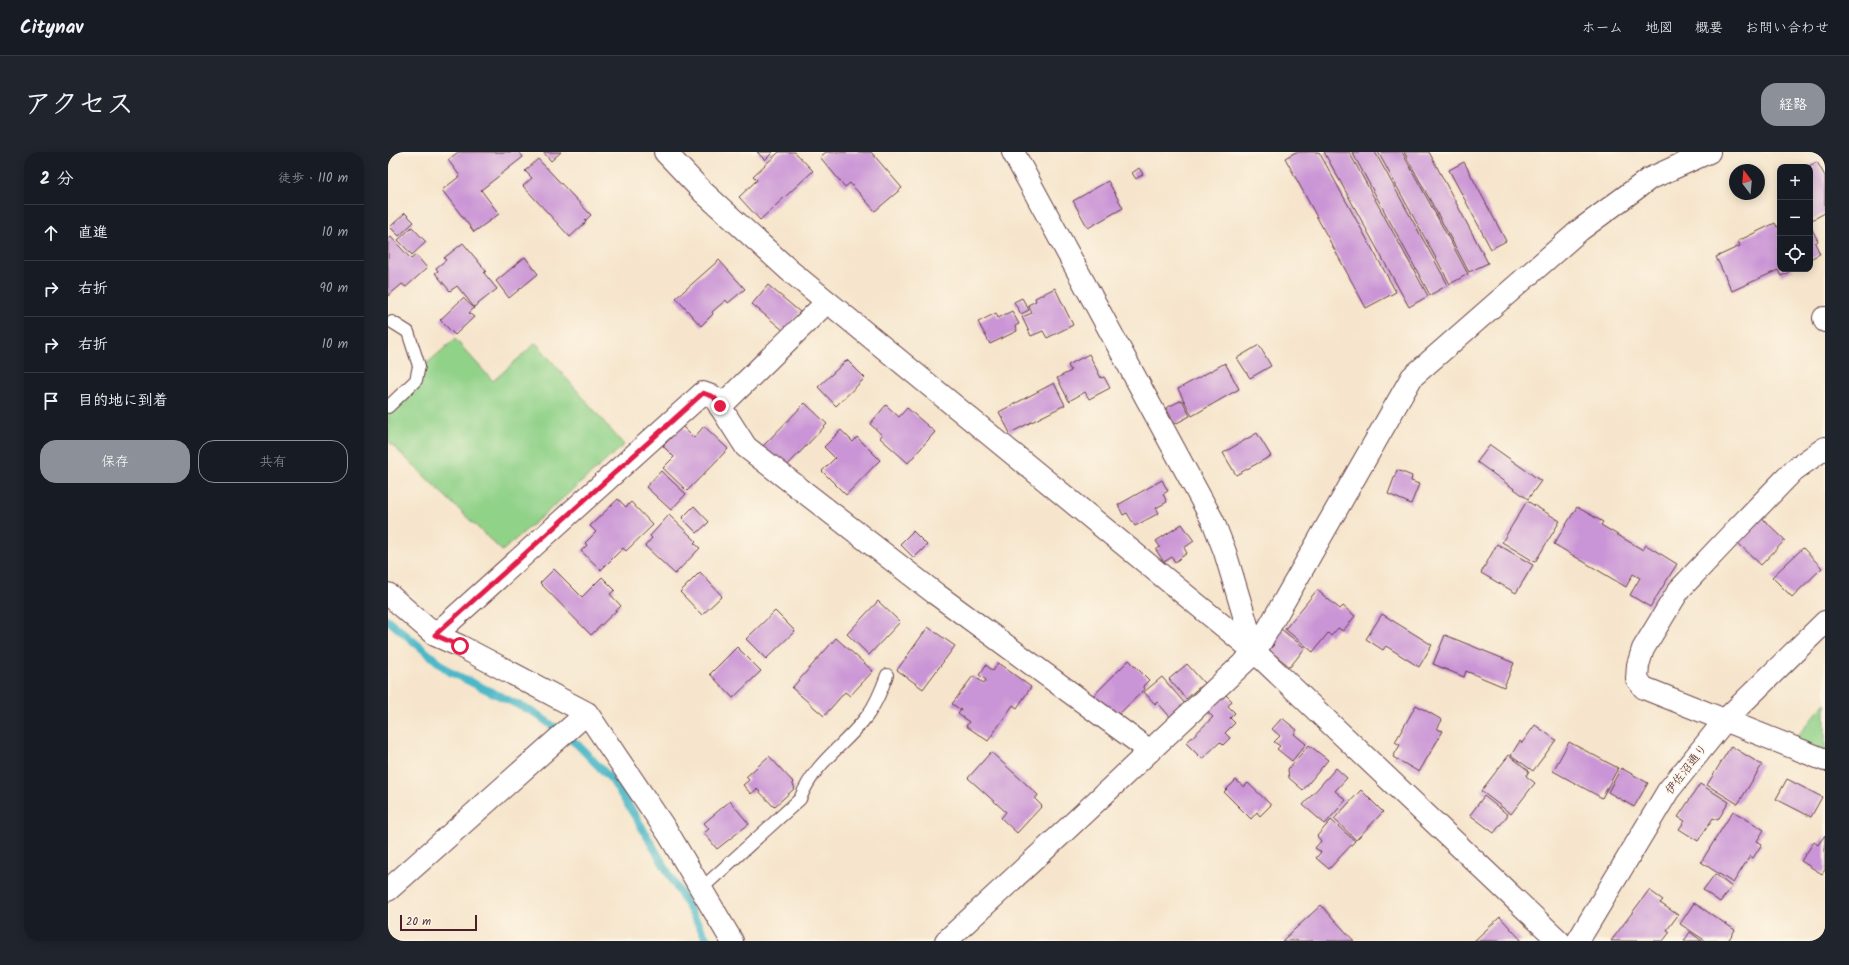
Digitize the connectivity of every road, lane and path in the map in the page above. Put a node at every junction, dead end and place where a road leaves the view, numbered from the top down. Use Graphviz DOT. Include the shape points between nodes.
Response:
graph roads {
  1 [pos="665,152"];
  2 [pos="1013,152"];
  3 [pos="1709,152"];
  4 [pos="827,302"];
  5 [pos="392,322"];
  6 [pos="720,406"];
  7 [pos="388,407"];
  8 [pos="1825,448"];
  9 [pos="388,594"];
  10 [pos="1825,622"];
  11 [pos="435,635"];
  12 [pos="1255,652"];
  13 [pos="887,675"];
  14 [pos="587,713"];
  15 [pos="1726,719"];
  16 [pos="1150,751"];
  17 [pos="1825,760"];
  18 [pos="701,889"];
  19 [pos="388,890"];
  20 [pos="732,941"];
  21 [pos="946,941"];
  22 [pos="1559,941"];
  23 [pos="1578,941"];
  1 -- 4 [label="street" via="703,192"];
  2 -- 12 [label="street" via="1213,521"];
  3 -- 12 [label="street" via="1648,179 1580,230 1412,377"];
  4 -- 6 [label="street"];
  4 -- 12 [label="street"];
  5 -- 7 [label="lane" via="408,332 418,366 416,380"];
  6 -- 11 [label="street" via="714,397 703,393"];
  6 -- 16 [label="street" via="746,447 936,594"];
  8 -- 15 [label="street" via="1794,470 1679,590 1643,649 1637,679 1644,688"];
  9 -- 11 [label="street"];
  10 -- 15 [label="street, 伊佐沼通り"];
  11 -- 14 [label="street"];
  12 -- 16 [label="street"];
  12 -- 22 [label="street"];
  13 -- 18 [label="lane" via="868,716 817,769 807,782 800,799"];
  14 -- 18 [label="street" via="668,833"];
  14 -- 19 [label="street"];
  15 -- 17 [label="street"];
  15 -- 23 [label="street, 伊佐沼通り" via="1668,791"];
  16 -- 21 [label="street"];
  18 -- 20 [label="street"];
}
